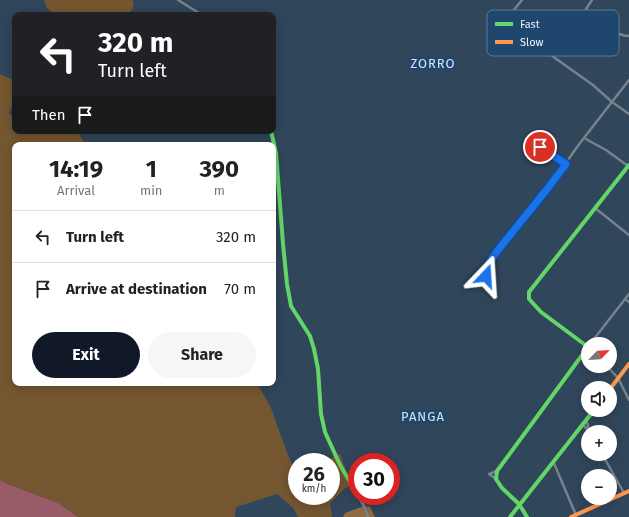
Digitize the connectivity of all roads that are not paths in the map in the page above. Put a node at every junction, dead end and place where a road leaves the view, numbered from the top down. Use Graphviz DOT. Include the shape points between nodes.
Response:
graph roads {
  1 [pos="178,0"];
  2 [pos="522,0"];
  3 [pos="592,0"];
  4 [pos="514,10"];
  5 [pos="587,10"];
  6 [pos="197,12"];
  7 [pos="619,35"];
  8 [pos="629,36"];
  9 [pos="552,56"];
  10 [pos="629,80"];
  11 [pos="612,102"];
  12 [pos="629,114"];
  13 [pos="584,138"];
  14 [pos="540,147"];
  15 [pos="276,153"];
  16 [pos="566,164"];
  17 [pos="628,166"];
  18 [pos="595,208"];
  19 [pos="629,235"];
  20 [pos="486,276"];
  21 [pos="629,294"];
  22 [pos="626,299"];
  23 [pos="629,302"];
  24 [pos="596,337"];
  25 [pos="581,342"];
  26 [pos="581,356"];
  27 [pos="629,364"];
  28 [pos="613,373"];
  29 [pos="618,378"];
  30 [pos="616,381"];
  31 [pos="629,400"];
  32 [pos="588,417"];
  33 [pos="586,420"];
  34 [pos="582,425"];
  35 [pos="588,425"];
  36 [pos="581,426"];
  37 [pos="553,461"];
  38 [pos="606,461"];
  39 [pos="497,470"];
  40 [pos="348,478"];
  41 [pos="496,479"];
  42 [pos="629,491"];
  43 [pos="624,493"];
  44 [pos="519,504"];
  45 [pos="363,505"];
  46 [pos="576,515"];
  47 [pos="368,517"];
  48 [pos="510,517"];
  49 [pos="527,517"];
  50 [pos="571,517"];
  1 -- 6 [label="street"];
  2 -- 4 [label="street"];
  3 -- 5 [label="street"];
  7 -- 8 [label="street"];
  9 -- 11 [label="street"];
  10 -- 11 [label="street"];
  11 -- 12 [label="street"];
  11 -- 13 [label="street"];
  13 -- 16 [label="street"];
  13 -- 17 [label="street"];
  14 -- 16 [label="street"];
  15 -- 40 [label="street" via="291,306 310,336 318,369 325,432"];
  16 -- 20 [label="street" via="498,250 488,264"];
  17 -- 18 [label="street"];
  18 -- 19 [label="street"];
  18 -- 25 [label="street" via="529,292 529,299 541,312"];
  21 -- 22 [label="street"];
  22 -- 23 [label="street"];
  22 -- 24 [label="street"];
  26 -- 39 [label="street"];
  27 -- 29 [label="street"];
  28 -- 29 [label="street"];
  29 -- 30 [label="street"];
  29 -- 31 [label="street"];
  32 -- 33 [label="street"];
  33 -- 34 [label="street"];
  33 -- 35 [label="street"];
  36 -- 37 [label="street"];
  37 -- 44 [label="street"];
  37 -- 46 [label="street"];
  38 -- 43 [label="street"];
  39 -- 41 [label="street"];
  39 -- 41 [label="street" via="489,474"];
  41 -- 44 [label="street"];
  42 -- 43 [label="street"];
  43 -- 46 [label="street"];
  44 -- 48 [label="street"];
  44 -- 49 [label="street"];
  45 -- 47 [label="street"];
  46 -- 50 [label="street"];
}
